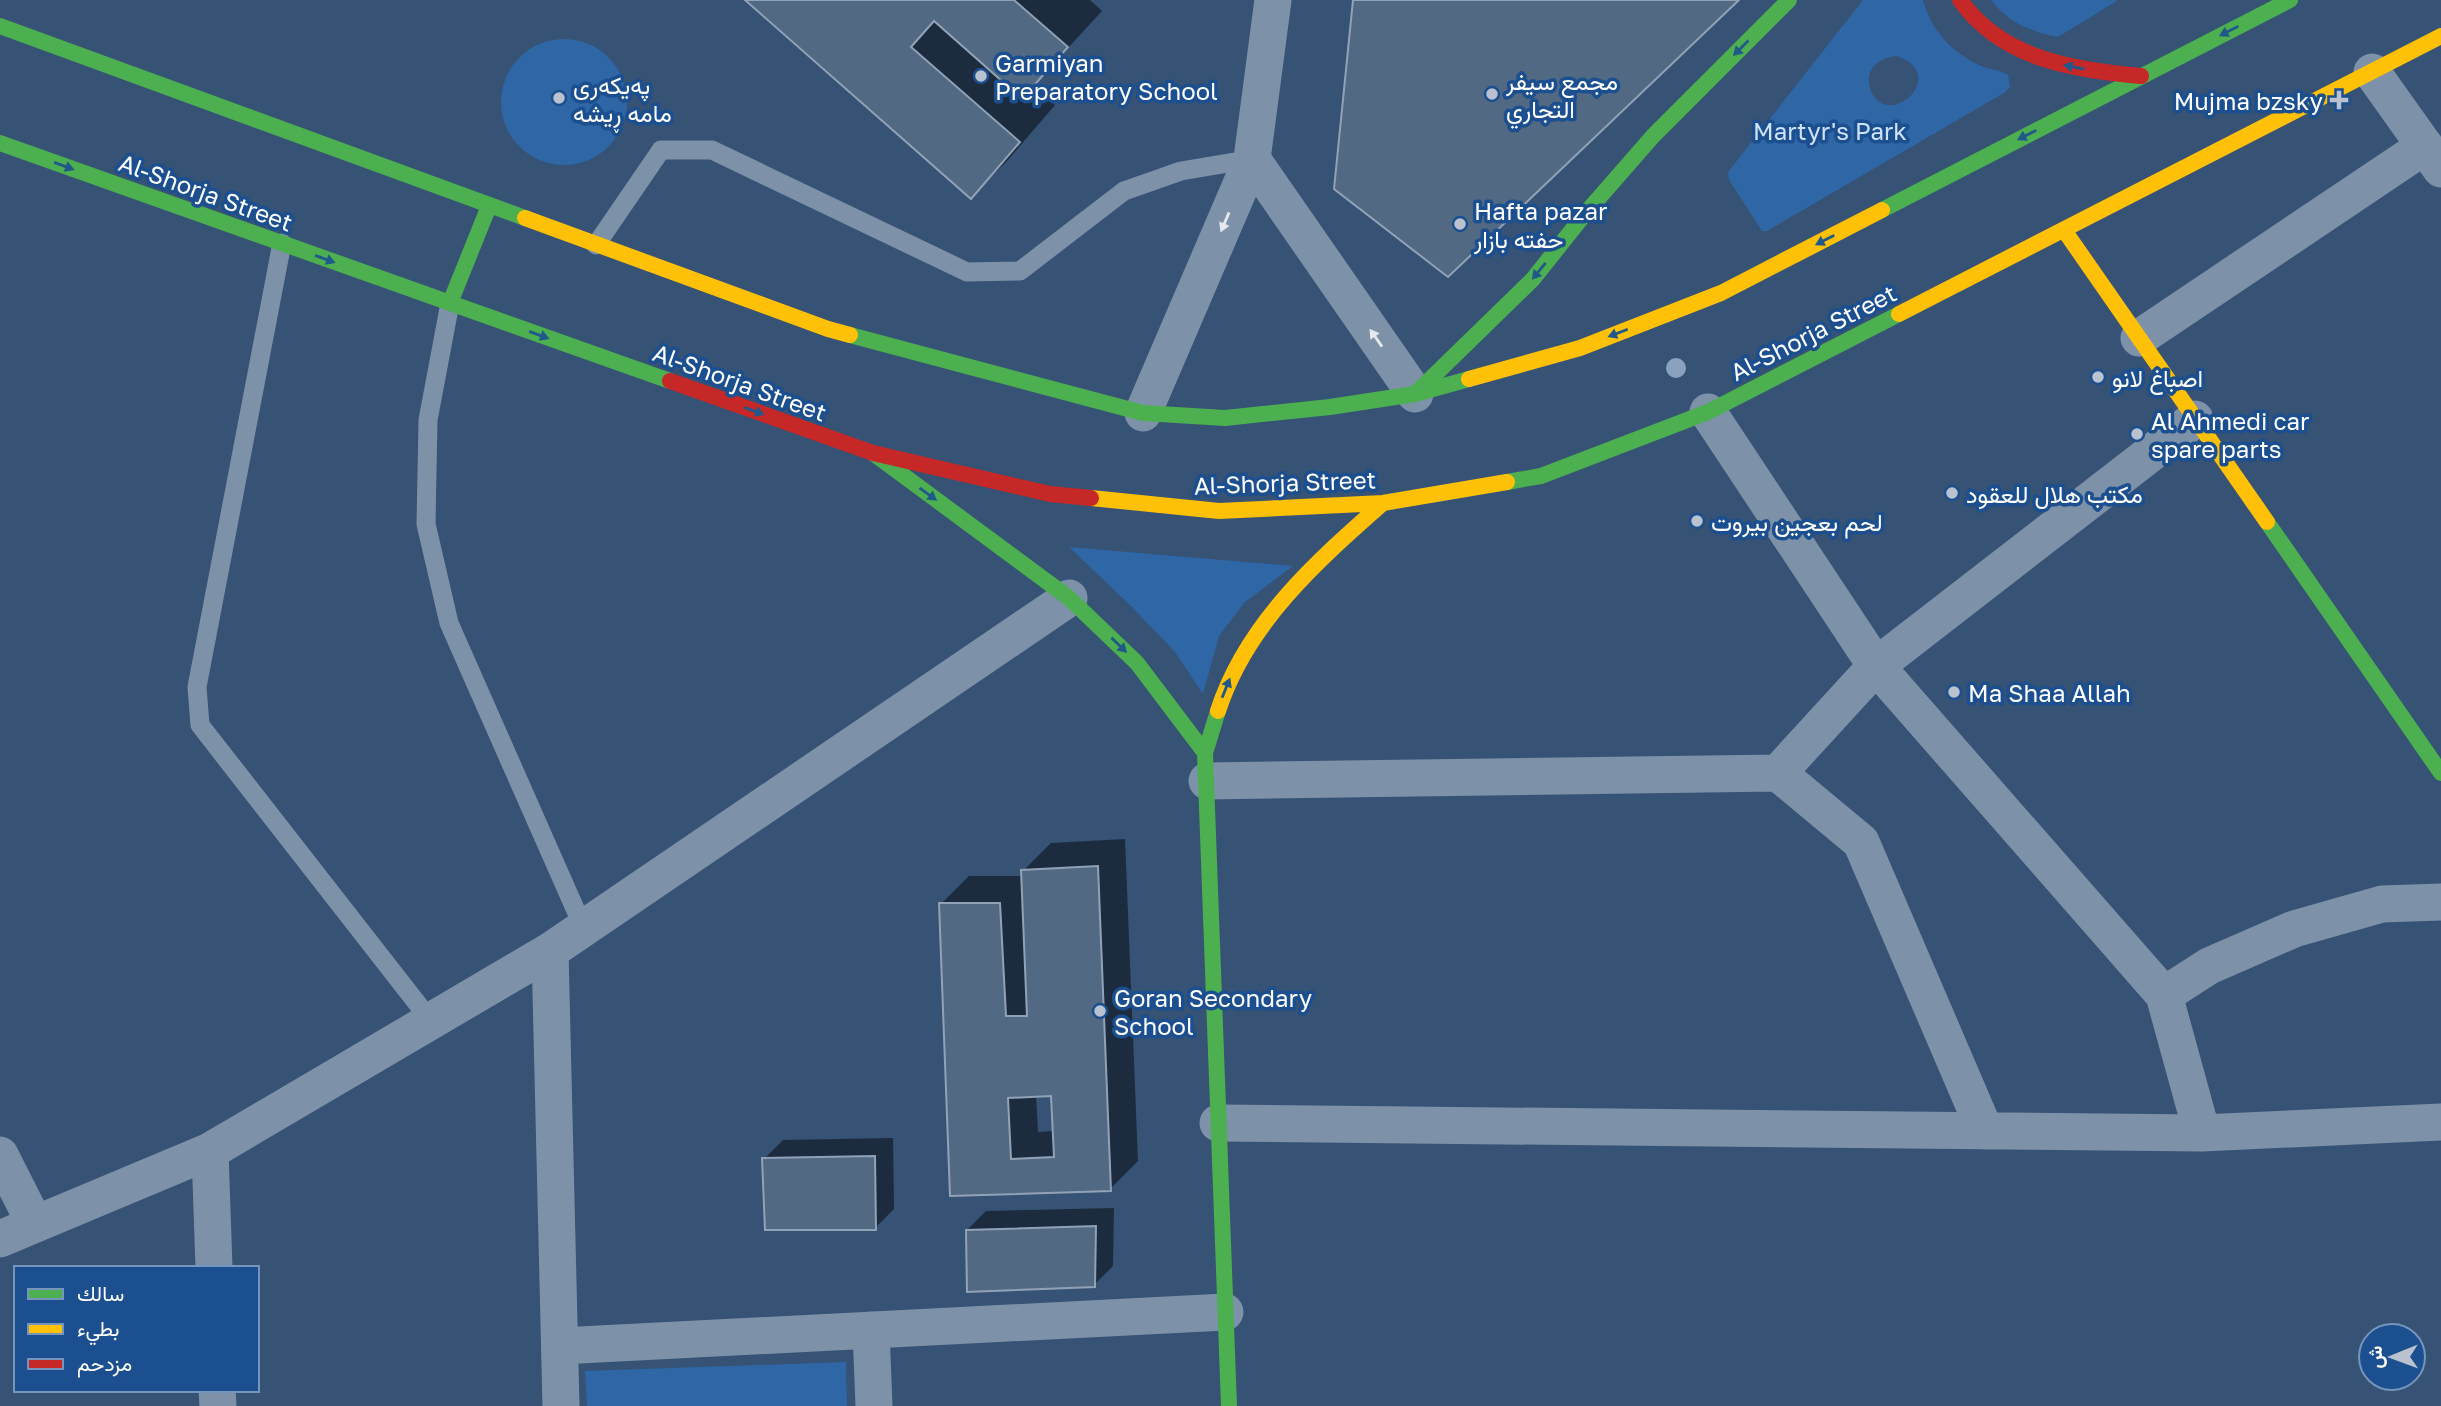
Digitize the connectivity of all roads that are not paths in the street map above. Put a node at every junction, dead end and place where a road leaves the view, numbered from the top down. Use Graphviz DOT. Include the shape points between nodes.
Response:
graph roads {
  1 [pos="1273,0"];
  2 [pos="1789,0"];
  3 [pos="1960,0"];
  4 [pos="2290,0"];
  5 [pos="0,26"];
  6 [pos="2441,36"];
  7 [pos="2372,72"];
  8 [pos="2141,76"];
  9 [pos="0,143"];
  10 [pos="2433,158"];
  11 [pos="1252,159"];
  12 [pos="489,206"];
  13 [pos="2064,230"];
  14 [pos="282,243"];
  15 [pos="596,245"];
  16 [pos="450,303"];
  17 [pos="2139,338"];
  18 [pos="1416,394"];
  19 [pos="1708,412"];
  20 [pos="1143,413"];
  21 [pos="2195,419"];
  22 [pos="873,453"];
  23 [pos="1383,503"];
  24 [pos="1069,598"];
  25 [pos="1876,666"];
  26 [pos="1206,767"];
  27 [pos="2441,773"];
  28 [pos="1778,774"];
  29 [pos="2441,902"];
  30 [pos="584,929"];
  31 [pos="550,951"];
  32 [pos="2164,995"];
  33 [pos="431,1021"];
  34 [pos="2441,1122"];
  35 [pos="1219,1123"];
  36 [pos="1985,1130"];
  37 [pos="2202,1133"];
  38 [pos="210,1151"];
  39 [pos="0,1155"];
  40 [pos="35,1224"];
  41 [pos="0,1239"];
  42 [pos="214,1266"];
  43 [pos="1226,1312"];
  44 [pos="871,1330"];
  45 [pos="560,1346"];
  46 [pos="561,1406"];
  47 [pos="874,1406"];
  48 [pos="1229,1406"];
  1 -- 11 [label="street"];
  2 -- 18 [label="main road, one-way" via="1653,136 1534,279"];
  8 -- 3 [label="main road, one-way" via="2071,68 2025,52 1977,22"];
  4 -- 8 [label="main road, one-way"];
  5 -- 12 [label="main road"];
  6 -- 7 [label="main road, Al-Shorja Street"];
  7 -- 10 [label="street"];
  7 -- 13 [label="main road, Al-Shorja Street"];
  8 -- 18 [label="main road, one-way" via="1721,293 1580,348"];
  9 -- 14 [label="main road, Al-Shorja Street, one-way"];
  10 -- 17 [label="street"];
  11 -- 15 [label="lane" via="1181,171 1124,191 1020,271 967,272 712,150 661,150"];
  18 -- 11 [label="street, one-way"];
  11 -- 20 [label="street, one-way"];
  12 -- 15 [label="main road"];
  12 -- 16 [label="main road"];
  13 -- 17 [label="main road"];
  13 -- 19 [label="main road, Al-Shorja Street"];
  14 -- 16 [label="main road, Al-Shorja Street, one-way"];
  14 -- 33 [label="lane" via="197,687 200,724"];
  15 -- 20 [label="main road" via="828,329"];
  16 -- 22 [label="main road, Al-Shorja Street, one-way"];
  16 -- 30 [label="lane" via="428,419 426,524 449,623"];
  17 -- 21 [label="main road"];
  18 -- 20 [label="main road" via="1225,418"];
  19 -- 23 [label="main road, Al-Shorja Street" via="1541,476"];
  19 -- 25 [label="street"];
  21 -- 25 [label="street"];
  21 -- 27 [label="main road"];
  22 -- 23 [label="main road, Al-Shorja Street" via="1050,494 1206,510"];
  22 -- 24 [label="main road, one-way"];
  26 -- 23 [label="main road, one-way" via="1224,690 1243,653 1321,558"];
  24 -- 26 [label="main road, one-way" via="1137,663"];
  24 -- 30 [label="street"];
  25 -- 28 [label="street"];
  25 -- 32 [label="street"];
  26 -- 28 [label="street"];
  26 -- 35 [label="main road"];
  28 -- 36 [label="street" via="1861,842"];
  29 -- 32 [label="street" via="2382,904 2294,929 2209,967"];
  30 -- 31 [label="street"];
  31 -- 33 [label="street"];
  31 -- 45 [label="street"];
  32 -- 37 [label="street"];
  33 -- 38 [label="street"];
  34 -- 37 [label="street"];
  35 -- 36 [label="street"];
  35 -- 43 [label="main road"];
  36 -- 37 [label="street"];
  38 -- 40 [label="street"];
  38 -- 42 [label="street"];
  39 -- 40 [label="street"];
  40 -- 41 [label="street"];
  43 -- 44 [label="street"];
  43 -- 48 [label="main road"];
  44 -- 45 [label="street"];
  44 -- 47 [label="street"];
  45 -- 46 [label="street"];
}
